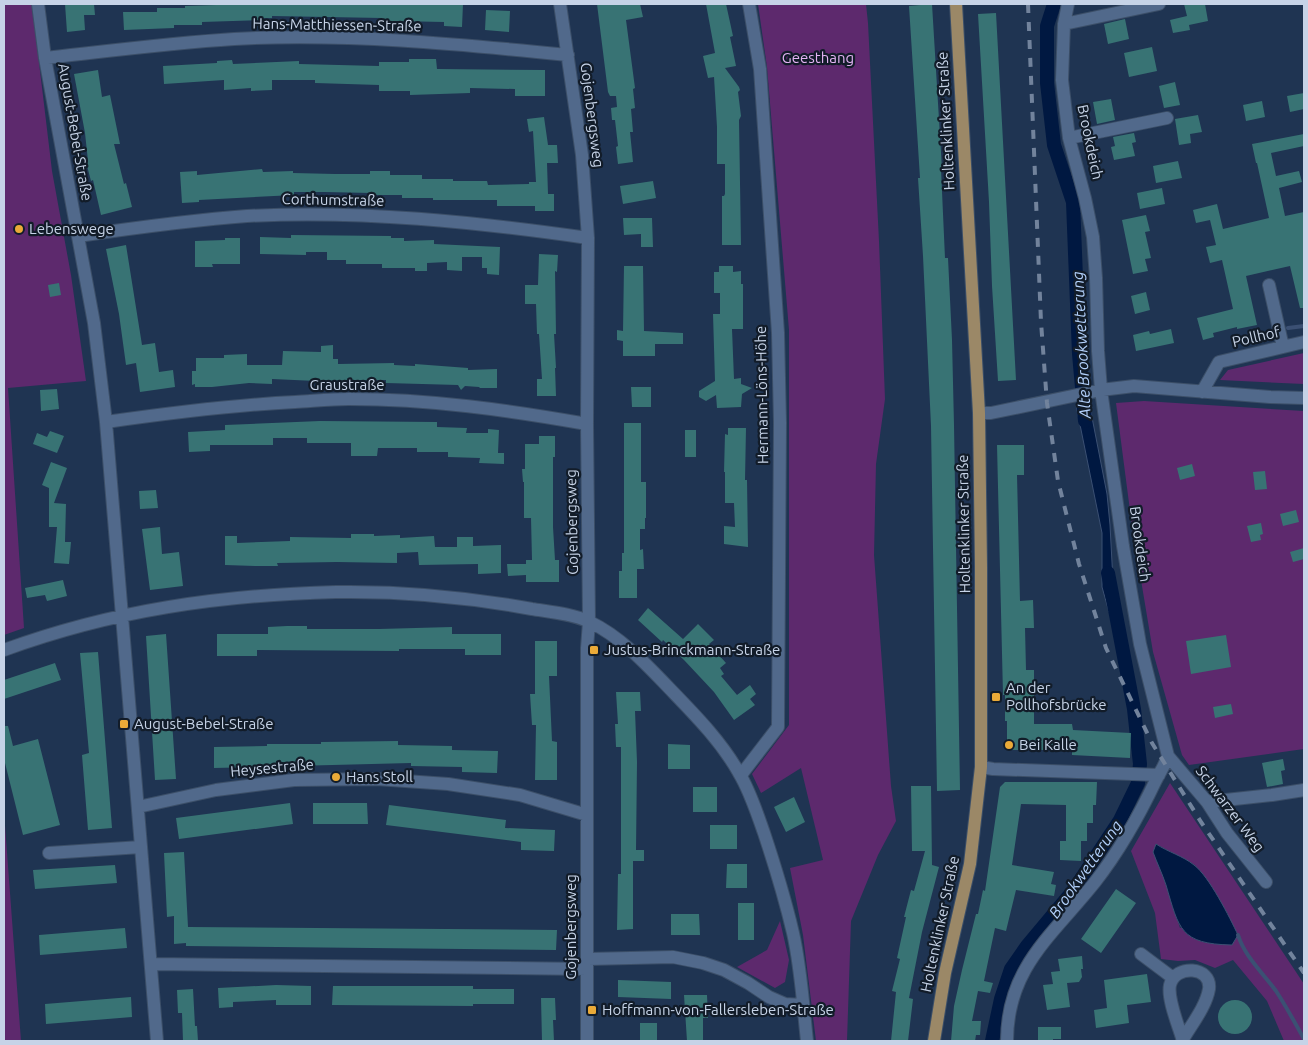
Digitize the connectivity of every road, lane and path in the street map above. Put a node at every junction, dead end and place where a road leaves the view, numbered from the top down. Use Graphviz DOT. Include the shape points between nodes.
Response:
graph roads {
  1 [pos="38,4"];
  2 [pos="560,4"];
  3 [pos="748,4"];
  4 [pos="956,4"];
  5 [pos="1068,4"];
  6 [pos="1159,4"];
  7 [pos="1064,24"];
  8 [pos="568,55"];
  9 [pos="45,58"];
  10 [pos="1166,118"];
  11 [pos="1069,138"];
  12 [pos="78,236"];
  13 [pos="588,238"];
  14 [pos="1269,285"];
  15 [pos="1304,342"];
  16 [pos="1283,348"];
  17 [pos="1101,390"];
  18 [pos="1202,392"];
  19 [pos="1304,398"];
  20 [pos="979,413"];
  21 [pos="106,422"];
  22 [pos="587,424"];
  23 [pos="123,615"];
  24 [pos="589,622"];
  25 [pos="4,650"];
  26 [pos="1168,756"];
  27 [pos="981,767"];
  28 [pos="741,775"];
  29 [pos="1159,775"];
  30 [pos="1304,790"];
  31 [pos="1207,802"];
  32 [pos="138,807"];
  33 [pos="587,814"];
  34 [pos="141,847"];
  35 [pos="49,853"];
  36 [pos="1266,882"];
  37 [pos="1141,954"];
  38 [pos="152,964"];
  39 [pos="588,964"];
  40 [pos="1173,978"];
  41 [pos="803,1005"];
  42 [pos="157,1041"];
  43 [pos="587,1041"];
  44 [pos="807,1041"];
  45 [pos="934,1041"];
  46 [pos="1007,1041"];
  47 [pos="1182,1041"];
  1 -- 9 [label="street, August-Bebel-Straße"];
  2 -- 8 [label="street, Gojenbergsweg"];
  3 -- 28 [label="street, Hermann-Löns-Höhe" via="760,69 778,333 778,727"];
  4 -- 20 [label="main road, Holtenklinker Straße"];
  5 -- 7 [label="street, Brookdeich"];
  6 -- 7 [label="street"];
  7 -- 11 [label="street, Brookdeich" via="1062,80"];
  8 -- 9 [label="street, Hans-Matthiessen-Straße" via="320,38 234,39"];
  8 -- 13 [label="street, Gojenbergsweg" via="582,155"];
  9 -- 12 [label="street, August-Bebel-Straße"];
  10 -- 11 [label="street"];
  11 -- 17 [label="street, Brookdeich" via="1086,198 1092,237"];
  12 -- 13 [label="street, Corthumstraße" via="172,222 249,216 333,215 420,218"];
  12 -- 21 [label="street, August-Bebel-Straße" via="94,323"];
  13 -- 22 [label="street, Gojenbergsweg"];
  14 -- 16 [label="street"];
  15 -- 16 [label="street, Pollhof"];
  16 -- 18 [label="street, Pollhof" via="1219,362"];
  17 -- 18 [label="street" via="1134,386"];
  17 -- 20 [label="street"];
  17 -- 26 [label="street, Brookdeich" via="1140,644"];
  18 -- 19 [label="street"];
  20 -- 27 [label="main road, Holtenklinker Straße"];
  21 -- 22 [label="street, Graustraße" via="190,410 348,399 429,402 508,410"];
  21 -- 23 [label="street, August-Bebel-Straße"];
  22 -- 24 [label="street, Gojenbergsweg"];
  23 -- 24 [label="street" via="204,601 279,594 362,592 438,595 512,605"];
  23 -- 25 [label="street"];
  23 -- 32 [label="street, August-Bebel-Straße"];
  24 -- 28 [label="street" via="620,641 664,682 705,726"];
  24 -- 33 [label="street, Gojenbergsweg"];
  26 -- 29 [label="street"];
  26 -- 31 [label="street, Schwarzer Weg"];
  27 -- 29 [label="street"];
  27 -- 45 [label="main road, Holtenklinker Straße" via="970,864 945,973"];
  28 -- 41 [label="street" via="777,871 794,935"];
  29 -- 46 [label="street" via="1121,846 1096,881 1045,939 1022,973 1012,1001"];
  30 -- 31 [label="street"];
  31 -- 36 [label="street, Schwarzer Weg"];
  32 -- 33 [label="street, Heysestraße" via="216,790 294,780 377,779 448,784 520,795"];
  32 -- 34 [label="street, August-Bebel-Straße"];
  33 -- 39 [label="street, Gojenbergsweg"];
  34 -- 35 [label="street"];
  34 -- 38 [label="street, August-Bebel-Straße"];
  37 -- 40 [label="street"];
  38 -- 39 [label="street"];
  38 -- 42 [label="street, August-Bebel-Straße"];
  39 -- 41 [label="street" via="673,957 703,963 740,978 785,1004"];
  39 -- 43 [label="street, Gojenbergsweg"];
  40 -- 47 [label="street" via="1170,996"];
  40 -- 47 [label="street" via="1180,972 1193,970 1208,981 1209,988 1202,1006"];
  41 -- 44 [label="street"];
}
